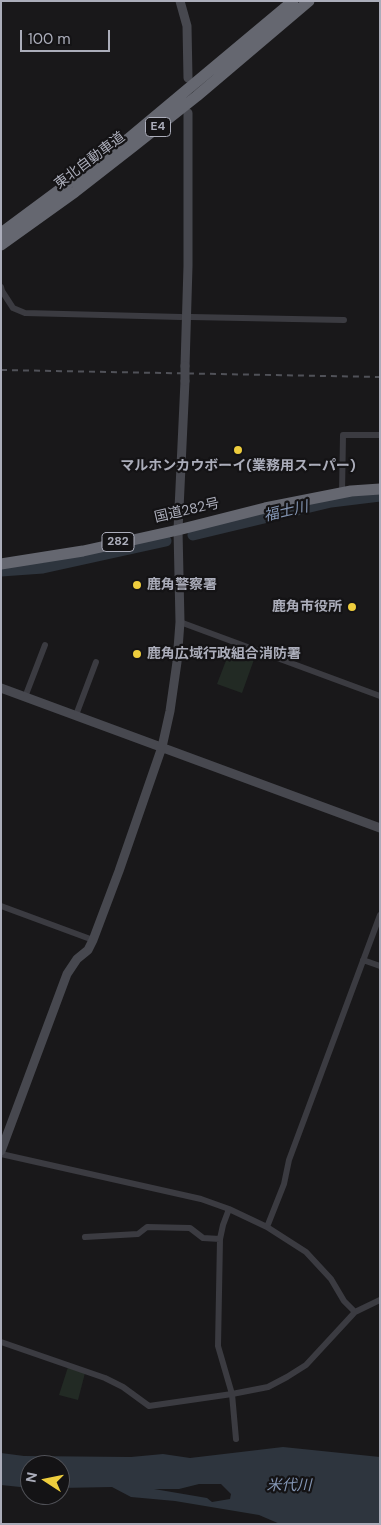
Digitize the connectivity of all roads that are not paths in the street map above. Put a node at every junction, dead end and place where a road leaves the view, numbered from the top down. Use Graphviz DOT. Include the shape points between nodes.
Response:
graph roads {
  1 [pos="180,1"];
  2 [pos="293,1"];
  3 [pos="309,1"];
  4 [pos="188,78"];
  5 [pos="188,113"];
  6 [pos="1,233"];
  7 [pos="1,245"];
  8 [pos="1,287"];
  9 [pos="181,317"];
  10 [pos="190,317"];
  11 [pos="344,320"];
  12 [pos="380,435"];
  13 [pos="380,489"];
  14 [pos="342,493"];
  15 [pos="178,530"];
  16 [pos="1,564"];
  17 [pos="180,622"];
  18 [pos="45,645"];
  19 [pos="96,662"];
  20 [pos="1,688"];
  21 [pos="380,696"];
  22 [pos="25,697"];
  23 [pos="76,715"];
  24 [pos="162,747"];
  25 [pos="380,828"];
  26 [pos="1,906"];
  27 [pos="380,915"];
  28 [pos="93,940"];
  29 [pos="363,960"];
  30 [pos="380,966"];
  31 [pos="1,1152"];
  32 [pos="229,1209"];
  33 [pos="267,1227"];
  34 [pos="85,1237"];
  35 [pos="220,1239"];
  36 [pos="380,1300"];
  37 [pos="355,1312"];
  38 [pos="1,1342"];
  39 [pos="232,1394"];
  40 [pos="236,1439"];
  1 -- 4 [label="street" via="186,26"];
  2 -- 6 [label="highway, 東北自動車道 / E4" via="128,139"];
  3 -- 7 [label="highway, 東北自動車道 / E4" via="134,146"];
  5 -- 15 [label="street, bridge" via="188,248"];
  8 -- 9 [label="street" via="13,308 25,312"];
  10 -- 11 [label="street"];
  12 -- 14 [label="street" via="343,435"];
  13 -- 14 [label="highway, 国道282号 / 282"];
  14 -- 15 [label="highway, 国道282号 / 282"];
  15 -- 16 [label="highway, 国道282号 / 282"];
  15 -- 17 [label="street"];
  17 -- 21 [label="street"];
  17 -- 24 [label="street" via="170,711"];
  18 -- 22 [label="street"];
  19 -- 23 [label="street"];
  20 -- 22 [label="street"];
  22 -- 23 [label="street"];
  23 -- 24 [label="street"];
  24 -- 25 [label="street"];
  24 -- 28 [label="street"];
  26 -- 28 [label="street"];
  27 -- 29 [label="street"];
  28 -- 31 [label="street" via="67,974"];
  29 -- 30 [label="street"];
  29 -- 33 [label="street" via="288,1160 284,1184"];
  31 -- 32 [label="street" via="201,1199"];
  32 -- 33 [label="street"];
  32 -- 35 [label="street"];
  33 -- 37 [label="street" via="306,1252"];
  34 -- 35 [label="street" via="138,1234 147,1227 190,1228 203,1238"];
  35 -- 39 [label="street" via="218,1346"];
  36 -- 37 [label="street"];
  37 -- 39 [label="street" via="306,1365 268,1387"];
  38 -- 39 [label="street" via="105,1378 149,1406"];
  39 -- 40 [label="street"];
}
